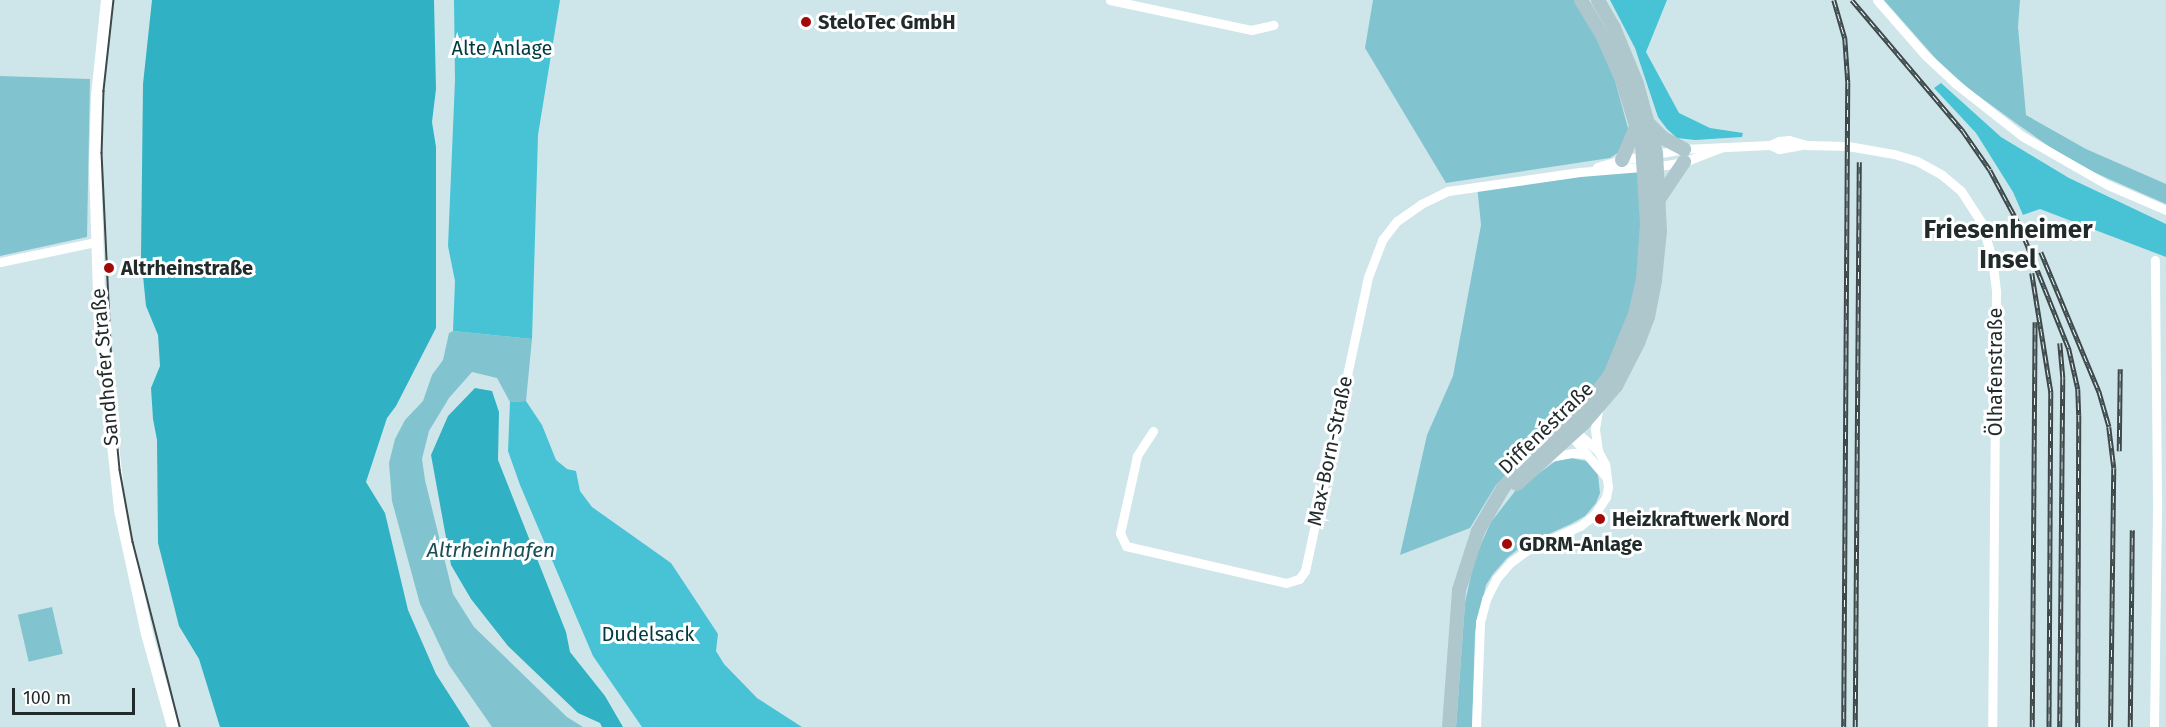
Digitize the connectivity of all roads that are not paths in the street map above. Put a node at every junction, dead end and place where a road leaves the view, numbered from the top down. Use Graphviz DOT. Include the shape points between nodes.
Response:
graph roads {
  1 [pos="107,0"];
  2 [pos="1110,0"];
  3 [pos="1581,0"];
  4 [pos="1598,0"];
  5 [pos="1877,0"];
  6 [pos="1273,25"];
  7 [pos="1643,125"];
  8 [pos="1684,155"];
  9 [pos="1622,160"];
  10 [pos="1651,160"];
  11 [pos="1580,172"];
  12 [pos="1659,199"];
  13 [pos="2166,210"];
  14 [pos="96,242"];
  15 [pos="2156,260"];
  16 [pos="0,262"];
  17 [pos="1598,409"];
  18 [pos="1153,431"];
  19 [pos="1571,431"];
  20 [pos="1598,451"];
  21 [pos="1586,454"];
  22 [pos="1545,458"];
  23 [pos="1606,477"];
  24 [pos="1495,502"];
  25 [pos="2162,502"];
  26 [pos="2155,674"];
  27 [pos="2166,674"];
  28 [pos="173,727"];
  29 [pos="1449,727"];
  30 [pos="1476,727"];
  31 [pos="1992,727"];
  32 [pos="2154,727"];
  1 -- 14 [label="street, Sandhofer Straße" via="97,96"];
  2 -- 6 [label="street" via="1251,30"];
  3 -- 7 [label="main road, Diffenéstraße" via="1602,34"];
  4 -- 7 [label="main road, Diffenéstraße" via="1637,84"];
  5 -- 13 [label="street" via="1926,56 2022,136 2108,185"];
  7 -- 8 [label="main road"];
  7 -- 9 [label="main road"];
  7 -- 10 [label="main road, Diffenéstraße"];
  8 -- 10 [label="street, Ölhafenstraße"];
  8 -- 12 [label="main road"];
  8 -- 31 [label="street, Ölhafenstraße" via="1770,145 1873,149 1917,161 1942,175 1961,191 1981,222 1995,275 1996,313"];
  9 -- 10 [label="street, Max-Born-Straße"];
  9 -- 11 [label="street, Max-Born-Straße"];
  10 -- 11 [label="street, Max-Born-Straße"];
  10 -- 12 [label="main road, Diffenéstraße"];
  10 -- 19 [label="main road, Diffenéstraße" via="1646,249 1635,314 1610,375"];
  11 -- 18 [label="street, Max-Born-Straße" via="1448,191 1414,209 1386,234 1368,276 1305,571 1299,579 1286,583 1126,546 1120,533 1137,456"];
  12 -- 17 [label="main road, Diffenéstraße" via="1659,250 1648,317 1627,367"];
  14 -- 16 [label="street"];
  14 -- 28 [label="street, Sandhofer Straße" via="100,325 120,510 147,634"];
  15 -- 25 [label="street"];
  17 -- 19 [label="main road, Diffenéstraße"];
  17 -- 20 [label="street"];
  19 -- 20 [label="street"];
  19 -- 21 [label="street"];
  19 -- 22 [label="main road, Diffenéstraße"];
  19 -- 24 [label="main road, Diffenéstraße" via="1526,462"];
  20 -- 23 [label="street"];
  21 -- 22 [label="street"];
  21 -- 23 [label="street"];
  22 -- 24 [label="main road, Diffenéstraße"];
  23 -- 30 [label="street" via="1606,497 1594,515 1580,526 1530,548 1510,562 1496,579 1480,622"];
  24 -- 29 [label="main road, Diffenéstraße" via="1478,531 1459,590"];
  25 -- 26 [label="street"];
  26 -- 27 [label="street"];
  26 -- 32 [label="street"];
}
